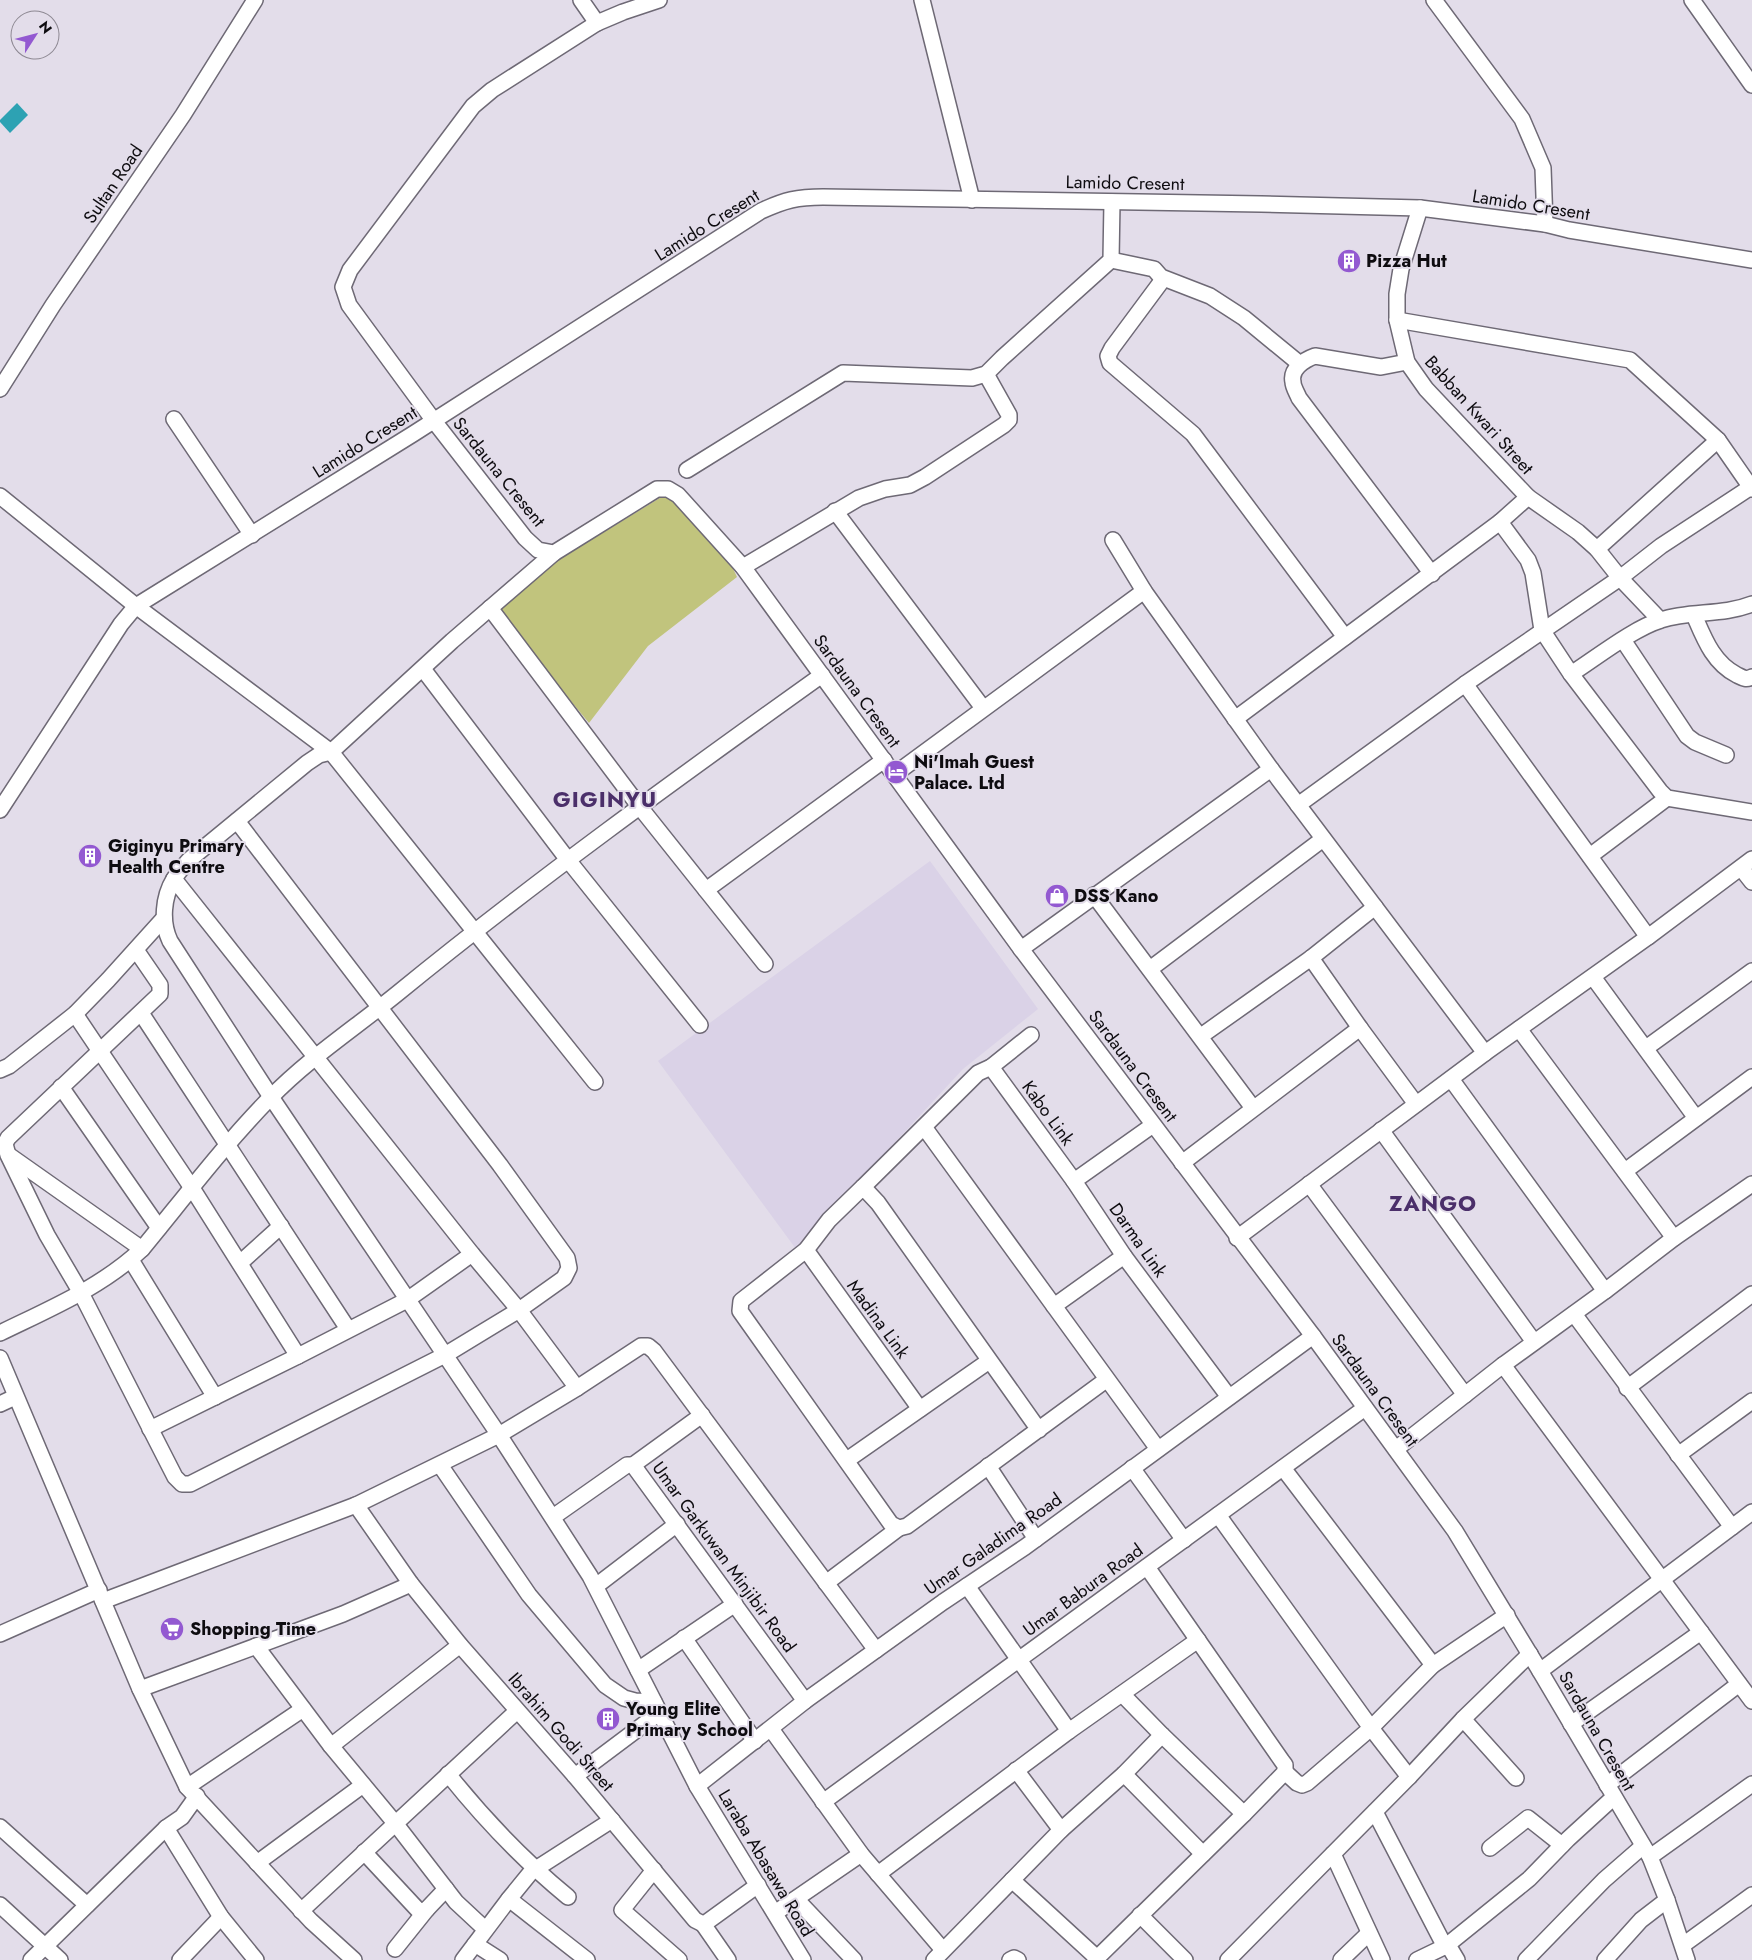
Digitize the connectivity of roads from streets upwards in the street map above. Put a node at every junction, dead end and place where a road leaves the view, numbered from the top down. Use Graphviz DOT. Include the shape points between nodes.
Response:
graph roads {
  1 [pos="255,0"];
  2 [pos="582,0"];
  3 [pos="658,0"];
  4 [pos="922,0"];
  5 [pos="1434,0"];
  6 [pos="1692,0"];
  7 [pos="597,23"];
  8 [pos="1752,85"];
  9 [pos="972,200"];
  10 [pos="1112,202"];
  11 [pos="1420,208"];
  12 [pos="1545,224"];
  13 [pos="1111,260"];
  14 [pos="1752,260"];
  15 [pos="1161,277"];
  16 [pos="1397,320"];
  17 [pos="1407,362"];
  18 [pos="1300,364"];
  19 [pos="986,374"];
  20 [pos="0,389"];
  21 [pos="174,419"];
  22 [pos="434,421"];
  23 [pos="1718,440"];
  24 [pos="687,470"];
  25 [pos="1752,488"];
  26 [pos="0,496"];
  27 [pos="1528,497"];
  28 [pos="835,511"];
  29 [pos="1500,522"];
  30 [pos="252,534"];
  31 [pos="1113,540"];
  32 [pos="1597,549"];
  33 [pos="554,553"];
  34 [pos="743,567"];
  35 [pos="1432,574"];
  36 [pos="1620,578"];
  37 [pos="1144,590"];
  38 [pos="1752,604"];
  39 [pos="136,606"];
  40 [pos="490,608"];
  41 [pos="1694,615"];
  42 [pos="1660,620"];
  43 [pos="1542,630"];
  44 [pos="1344,637"];
  45 [pos="1623,640"];
  46 [pos="422,669"];
  47 [pos="1571,674"];
  48 [pos="822,675"];
  49 [pos="1752,677"];
  50 [pos="1465,684"];
  51 [pos="983,708"];
  52 [pos="1235,719"];
  53 [pos="331,752"];
  54 [pos="1726,755"];
  55 [pos="884,760"];
  56 [pos="1271,769"];
  57 [pos="895,774"];
  58 [pos="1667,798"];
  59 [pos="1298,805"];
  60 [pos="639,806"];
  61 [pos="0,810"];
  62 [pos="1752,812"];
  63 [pos="237,821"];
  64 [pos="1324,839"];
  65 [pos="1590,856"];
  66 [pos="568,860"];
  67 [pos="1747,863"];
  68 [pos="174,879"];
  69 [pos="1752,882"];
  70 [pos="706,890"];
  71 [pos="1094,895"];
  72 [pos="1375,908"];
  73 [pos="164,918"];
  74 [pos="474,931"];
  75 [pos="1648,937"];
  76 [pos="1021,949"];
  77 [pos="136,950"];
  78 [pos="1311,958"];
  79 [pos="765,964"];
  80 [pos="1150,969"];
  81 [pos="1752,971"];
  82 [pos="1593,976"];
  83 [pos="380,1008"];
  84 [pos="141,1013"];
  85 [pos="75,1014"];
  86 [pos="700,1025"];
  87 [pos="1360,1028"];
  88 [pos="1519,1029"];
  89 [pos="1031,1035"];
  90 [pos="1201,1036"];
  91 [pos="1646,1048"];
  92 [pos="100,1049"];
  93 [pos="1485,1053"];
  94 [pos="316,1056"];
  95 [pos="991,1067"];
  96 [pos="0,1070"];
  97 [pos="1451,1078"];
  98 [pos="1752,1078"];
  99 [pos="594,1082"];
  100 [pos="61,1087"];
  101 [pos="271,1097"];
  102 [pos="1416,1104"];
  103 [pos="1253,1108"];
  104 [pos="1696,1118"];
  105 [pos="1153,1125"];
  106 [pos="924,1127"];
  107 [pos="1381,1130"];
  108 [pos="227,1145"];
  109 [pos="8,1155"];
  110 [pos="1182,1163"];
  111 [pos="1625,1171"];
  112 [pos="1074,1181"];
  113 [pos="1309,1184"];
  114 [pos="192,1188"];
  115 [pos="863,1188"];
  116 [pos="1750,1189"];
  117 [pos="281,1226"];
  118 [pos="159,1228"];
  119 [pos="1237,1238"];
  120 [pos="1674,1238"];
  121 [pos="142,1249"];
  122 [pos="806,1250"];
  123 [pos="472,1254"];
  124 [pos="1124,1256"];
  125 [pos="130,1260"];
  126 [pos="240,1263"];
  127 [pos="1606,1290"];
  128 [pos="81,1293"];
  129 [pos="1752,1294"];
  130 [pos="407,1300"];
  131 [pos="1054,1306"];
  132 [pos="519,1310"];
  133 [pos="1574,1314"];
  134 [pos="348,1329"];
  135 [pos="0,1333"];
  136 [pos="1312,1336"];
  137 [pos="1534,1342"];
  138 [pos="445,1355"];
  139 [pos="298,1356"];
  140 [pos="0,1358"];
  141 [pos="989,1361"];
  142 [pos="1503,1365"];
  143 [pos="1106,1380"];
  144 [pos="577,1388"];
  145 [pos="1627,1388"];
  146 [pos="1466,1395"];
  147 [pos="15,1397"];
  148 [pos="216,1397"];
  149 [pos="1229,1397"];
  150 [pos="1752,1401"];
  151 [pos="0,1404"];
  152 [pos="1365,1408"];
  153 [pos="920,1409"];
  154 [pos="702,1415"];
  155 [pos="150,1428"];
  156 [pos="1039,1430"];
  157 [pos="499,1435"];
  158 [pos="1158,1449"];
  159 [pos="1396,1449"];
  160 [pos="1678,1455"];
  161 [pos="847,1460"];
  162 [pos="440,1465"];
  163 [pos="633,1465"];
  164 [pos="988,1466"];
  165 [pos="1132,1468"];
  166 [pos="1283,1468"];
  167 [pos="356,1505"];
  168 [pos="1752,1512"];
  169 [pos="1218,1515"];
  170 [pos="553,1517"];
  171 [pos="677,1524"];
  172 [pos="1732,1527"];
  173 [pos="899,1528"];
  174 [pos="1036,1539"];
  175 [pos="1184,1540"];
  176 [pos="1146,1567"];
  177 [pos="1663,1580"];
  178 [pos="826,1583"];
  179 [pos="411,1584"];
  180 [pos="596,1586"];
  181 [pos="967,1586"];
  182 [pos="101,1596"];
  183 [pos="735,1604"];
  184 [pos="1506,1615"];
  185 [pos="1702,1632"];
  186 [pos="0,1634"];
  187 [pos="684,1638"];
  188 [pos="1198,1640"];
  189 [pos="460,1645"];
  190 [pos="256,1646"];
  191 [pos="876,1650"];
  192 [pos="1530,1654"];
  193 [pos="1019,1661"];
  194 [pos="1433,1665"];
  195 [pos="638,1670"];
  196 [pos="1540,1670"];
  197 [pos="1739,1684"];
  198 [pos="140,1689"];
  199 [pos="1122,1694"];
  200 [pos="805,1701"];
  201 [pos="1752,1701"];
  202 [pos="656,1707"];
  203 [pos="303,1709"];
  204 [pos="518,1711"];
  205 [pos="1463,1719"];
  206 [pos="1571,1724"];
  207 [pos="1371,1728"];
  208 [pos="771,1729"];
  209 [pos="1069,1731"];
  210 [pos="1162,1735"];
  211 [pos="755,1741"];
  212 [pos="332,1746"];
  213 [pos="1016,1770"];
  214 [pos="1285,1772"];
  215 [pos="448,1774"];
  216 [pos="1124,1774"];
  217 [pos="575,1776"];
  218 [pos="1409,1777"];
  219 [pos="1516,1778"];
  220 [pos="363,1785"];
  221 [pos="697,1786"];
  222 [pos="1750,1789"];
  223 [pos="1611,1791"];
  224 [pos="192,1792"];
  225 [pos="823,1802"];
  226 [pos="1375,1812"];
  227 [pos="1244,1814"];
  228 [pos="612,1820"];
  229 [pos="395,1823"];
  230 [pos="0,1827"];
  231 [pos="166,1828"];
  232 [pos="1061,1830"];
  233 [pos="1562,1845"];
  234 [pos="1490,1848"];
  235 [pos="364,1852"];
  236 [pos="1646,1852"];
  237 [pos="861,1854"];
  238 [pos="1203,1854"];
  239 [pos="1333,1854"];
  240 [pos="257,1864"];
  241 [pos="535,1870"];
  242 [pos="654,1870"];
  243 [pos="878,1874"];
  244 [pos="1012,1880"];
  245 [pos="758,1885"];
  246 [pos="446,1889"];
  247 [pos="1752,1895"];
  248 [pos="568,1897"];
  249 [pos="509,1898"];
  250 [pos="796,1899"];
  251 [pos="1667,1900"];
  252 [pos="0,1905"];
  253 [pos="87,1905"];
  254 [pos="427,1909"];
  255 [pos="301,1910"];
  256 [pos="775,1914"];
  257 [pos="1140,1915"];
  258 [pos="221,1917"];
  259 [pos="703,1924"];
  260 [pos="486,1929"];
  261 [pos="1369,1933"];
  262 [pos="475,1944"];
  263 [pos="1683,1945"];
  264 [pos="45,1946"];
  265 [pos="1446,1946"];
  266 [pos="395,1949"];
  267 [pos="939,1955"];
  268 [pos="1096,1959"];
  269 [pos="31,1960"];
  270 [pos="60,1960"];
  271 [pos="180,1960"];
  272 [pos="256,1960"];
  273 [pos="354,1960"];
  274 [pos="463,1960"];
  275 [pos="500,1960"];
  276 [pos="587,1960"];
  277 [pos="679,1960"];
  278 [pos="728,1960"];
  279 [pos="803,1960"];
  280 [pos="854,1960"];
  281 [pos="1010,1960"];
  282 [pos="1018,1960"];
  283 [pos="1185,1960"];
  284 [pos="1228,1960"];
  285 [pos="1342,1960"];
  286 [pos="1382,1960"];
  287 [pos="1417,1960"];
  288 [pos="1457,1960"];
  289 [pos="1526,1960"];
  290 [pos="1605,1960"];
  291 [pos="1688,1960"];
  1 -- 20 [label="street, Sultan Road"];
  2 -- 7 [label="street"];
  3 -- 7 [label="street, Sardauna Cresent"];
  4 -- 9 [label="street"];
  5 -- 12 [label="street" via="1522,119 1544,168"];
  6 -- 8 [label="street"];
  7 -- 22 [label="street, Sardauna Cresent" via="492,90 473,106 350,270 343,287 349,305"];
  9 -- 10 [label="street, Lamido Cresent"];
  9 -- 22 [label="street, Lamido Cresent" via="800,197 783,201 761,211"];
  10 -- 11 [label="street, Lamido Cresent"];
  10 -- 13 [label="street"];
  11 -- 12 [label="street, Lamido Cresent"];
  11 -- 16 [label="street, Babban Kwari Street" via="1401,270"];
  12 -- 14 [label="street, Lamido Cresent"];
  13 -- 15 [label="street" via="1154,269"];
  13 -- 19 [label="street"];
  15 -- 18 [label="street" via="1210,296 1244,318"];
  15 -- 44 [label="street" via="1161,282 1112,348 1108,356 1110,363 1193,434"];
  16 -- 17 [label="street, Babban Kwari Street"];
  16 -- 23 [label="street" via="1630,360"];
  17 -- 18 [label="street" via="1381,368 1315,356"];
  17 -- 27 [label="street, Babban Kwari Street" via="1426,389"];
  18 -- 35 [label="street" via="1292,381 1299,398"];
  19 -- 24 [label="street" via="972,378 843,373"];
  19 -- 28 [label="street" via="1009,420 910,485 859,498"];
  21 -- 30 [label="street"];
  22 -- 30 [label="street, Lamido Cresent"];
  22 -- 33 [label="street, Sardauna Cresent" via="525,538 538,550"];
  23 -- 25 [label="street"];
  23 -- 32 [label="street"];
  25 -- 36 [label="street" via="1661,546"];
  26 -- 39 [label="street"];
  27 -- 29 [label="street, Babban Kwari Street"];
  27 -- 32 [label="street"];
  28 -- 34 [label="street"];
  28 -- 51 [label="street"];
  29 -- 35 [label="street, Babban Kwari Street"];
  29 -- 43 [label="street" via="1531,566"];
  30 -- 39 [label="street, Lamido Cresent"];
  31 -- 37 [label="street"];
  32 -- 36 [label="street"];
  33 -- 34 [label="street, Sardauna Cresent" via="657,490 668,489 678,495"];
  33 -- 40 [label="street"];
  34 -- 48 [label="street, Sardauna Cresent"];
  35 -- 44 [label="street, Babban Kwari Street"];
  36 -- 42 [label="street"];
  36 -- 43 [label="street"];
  37 -- 51 [label="street"];
  37 -- 52 [label="street"];
  38 -- 41 [label="street" via="1731,611"];
  39 -- 53 [label="street"];
  39 -- 61 [label="street, Lamido Cresent"];
  40 -- 46 [label="street"];
  40 -- 60 [label="street"];
  41 -- 42 [label="street"];
  41 -- 49 [label="street" via="1707,644 1720,662 1734,674"];
  42 -- 45 [label="street"];
  43 -- 47 [label="street"];
  43 -- 50 [label="street"];
  44 -- 52 [label="street, Babban Kwari Street"];
  45 -- 47 [label="street"];
  45 -- 54 [label="street" via="1687,736"];
  46 -- 53 [label="street"];
  46 -- 66 [label="street"];
  47 -- 58 [label="street"];
  48 -- 55 [label="street, Sardauna Cresent"];
  48 -- 60 [label="street"];
  50 -- 59 [label="street"];
  50 -- 65 [label="street"];
  51 -- 57 [label="street"];
  52 -- 56 [label="street"];
  53 -- 63 [label="street" via="307,762"];
  53 -- 74 [label="street"];
  55 -- 57 [label="street, Sardauna Cresent"];
  55 -- 70 [label="street"];
  56 -- 59 [label="street"];
  56 -- 71 [label="street"];
  57 -- 76 [label="street, Sardauna Cresent"];
  58 -- 62 [label="street"];
  58 -- 65 [label="street"];
  59 -- 64 [label="street"];
  60 -- 66 [label="street"];
  60 -- 70 [label="street"];
  63 -- 68 [label="street" via="189,860"];
  63 -- 83 [label="street"];
  64 -- 72 [label="street"];
  64 -- 80 [label="street"];
  65 -- 75 [label="street"];
  66 -- 74 [label="street"];
  66 -- 86 [label="street"];
  67 -- 69 [label="street"];
  67 -- 75 [label="street"];
  68 -- 73 [label="street" via="166,898"];
  68 -- 94 [label="street"];
  70 -- 79 [label="street"];
  71 -- 76 [label="street"];
  71 -- 80 [label="street"];
  72 -- 78 [label="street"];
  72 -- 93 [label="street"];
  73 -- 77 [label="street"];
  73 -- 101 [label="street, Laraba Abasawa Road" via="170,941"];
  74 -- 83 [label="street"];
  74 -- 99 [label="street"];
  75 -- 82 [label="street"];
  76 -- 105 [label="street, Sardauna Cresent"];
  77 -- 84 [label="street" via="161,989"];
  77 -- 85 [label="street"];
  78 -- 87 [label="street"];
  78 -- 90 [label="street"];
  80 -- 90 [label="street"];
  81 -- 91 [label="street"];
  82 -- 88 [label="street"];
  82 -- 91 [label="street"];
  83 -- 94 [label="street"];
  83 -- 132 [label="street" via="567,1258 569,1268 564,1278"];
  84 -- 92 [label="street"];
  84 -- 108 [label="street"];
  85 -- 92 [label="street"];
  85 -- 96 [label="street"];
  87 -- 102 [label="street"];
  87 -- 103 [label="street"];
  88 -- 93 [label="street"];
  88 -- 111 [label="street"];
  89 -- 95 [label="street"];
  90 -- 103 [label="street"];
  91 -- 104 [label="street"];
  92 -- 100 [label="street"];
  92 -- 114 [label="street"];
  93 -- 97 [label="street"];
  94 -- 101 [label="street"];
  94 -- 123 [label="street"];
  95 -- 106 [label="street" via="978,1073"];
  95 -- 112 [label="street, Kabo Link"];
  97 -- 102 [label="street"];
  97 -- 127 [label="street"];
  98 -- 104 [label="street"];
  100 -- 109 [label="street" via="8,1138 5,1144"];
  100 -- 118 [label="street"];
  101 -- 108 [label="street"];
  101 -- 130 [label="street, Laraba Abasawa Road"];
  102 -- 107 [label="street"];
  103 -- 110 [label="street"];
  104 -- 111 [label="street"];
  105 -- 110 [label="street, Sardauna Cresent"];
  105 -- 112 [label="street"];
  106 -- 115 [label="street"];
  106 -- 131 [label="street"];
  107 -- 113 [label="street"];
  107 -- 137 [label="street"];
  108 -- 114 [label="street"];
  108 -- 117 [label="street"];
  109 -- 121 [label="street"];
  109 -- 128 [label="street" via="47,1235"];
  110 -- 119 [label="street, Sardauna Cresent"];
  111 -- 120 [label="street"];
  112 -- 124 [label="street, Darma Link"];
  113 -- 119 [label="street"];
  113 -- 146 [label="street"];
  114 -- 118 [label="street"];
  114 -- 126 [label="street"];
  115 -- 122 [label="street" via="830,1220"];
  115 -- 141 [label="street" via="878,1203"];
  116 -- 120 [label="street"];
  117 -- 126 [label="street"];
  117 -- 134 [label="street"];
  118 -- 121 [label="street"];
  119 -- 136 [label="street, Sardauna Cresent"];
  120 -- 127 [label="street"];
  121 -- 125 [label="street"];
  122 -- 153 [label="street, Madina Link"];
  122 -- 161 [label="street" via="741,1301 740,1311"];
  123 -- 130 [label="street"];
  123 -- 132 [label="street"];
  124 -- 131 [label="street"];
  124 -- 149 [label="street, Darma Link"];
  125 -- 128 [label="street"];
  125 -- 148 [label="street"];
  126 -- 139 [label="street"];
  127 -- 133 [label="street"];
  128 -- 135 [label="street"];
  128 -- 155 [label="street"];
  129 -- 145 [label="street"];
  130 -- 134 [label="street"];
  130 -- 138 [label="street, Laraba Abasawa Road"];
  131 -- 143 [label="street"];
  132 -- 138 [label="street"];
  132 -- 144 [label="street"];
  133 -- 137 [label="street"];
  133 -- 145 [label="street"];
  134 -- 139 [label="street"];
  136 -- 149 [label="street, Umar Galadima Road"];
  136 -- 152 [label="street, Sardauna Cresent"];
  137 -- 142 [label="street"];
  138 -- 155 [label="street" via="190,1484 182,1484 176,1477"];
  138 -- 157 [label="street, Laraba Abasawa Road"];
  139 -- 148 [label="street"];
  140 -- 147 [label="street"];
  141 -- 153 [label="street"];
  141 -- 156 [label="street"];
  142 -- 146 [label="street"];
  142 -- 177 [label="street"];
  143 -- 156 [label="street"];
  143 -- 158 [label="street"];
  144 -- 154 [label="street" via="641,1346 648,1346"];
  144 -- 157 [label="street"];
  145 -- 160 [label="street"];
  146 -- 159 [label="street"];
  147 -- 151 [label="street"];
  147 -- 182 [label="street"];
  148 -- 155 [label="street"];
  149 -- 158 [label="street, Umar Galadima Road"];
  150 -- 160 [label="street"];
  152 -- 159 [label="street, Sardauna Cresent"];
  152 -- 166 [label="street, Umar Babura Road"];
  153 -- 161 [label="street"];
  154 -- 163 [label="street"];
  154 -- 178 [label="street"];
  156 -- 164 [label="street"];
  157 -- 162 [label="street"];
  157 -- 170 [label="street, Laraba Abasawa Road"];
  158 -- 165 [label="street, Umar Galadima Road"];
  159 -- 184 [label="street, Sardauna Cresent" via="1455,1531"];
  160 -- 172 [label="street"];
  161 -- 173 [label="street" via="892,1524"];
  162 -- 167 [label="street"];
  162 -- 202 [label="street" via="529,1595 605,1685 624,1698"];
  163 -- 170 [label="street, Umar Garkuwan Minjibir Road" via="627,1465"];
  163 -- 171 [label="street, Umar Garkuwan Minjibir Road"];
  164 -- 173 [label="street" via="907,1526"];
  164 -- 174 [label="street"];
  165 -- 174 [label="street, Umar Galadima Road"];
  165 -- 175 [label="street"];
  166 -- 169 [label="street, Umar Babura Road"];
  166 -- 194 [label="street"];
  167 -- 179 [label="street, Ibrahim Godi Street"];
  167 -- 182 [label="street"];
  168 -- 172 [label="street"];
  169 -- 175 [label="street, Umar Babura Road"];
  169 -- 207 [label="street"];
  170 -- 180 [label="street, Laraba Abasawa Road"];
  171 -- 180 [label="street"];
  171 -- 183 [label="street, Umar Garkuwan Minjibir Road"];
  172 -- 177 [label="street"];
  173 -- 178 [label="street"];
  174 -- 181 [label="street, Umar Galadima Road"];
  175 -- 176 [label="street, Umar Babura Road"];
  176 -- 188 [label="street"];
  176 -- 193 [label="street, Umar Babura Road"];
  177 -- 185 [label="street"];
  177 -- 196 [label="street"];
  178 -- 191 [label="street"];
  179 -- 189 [label="street, Ibrahim Godi Street"];
  179 -- 190 [label="street" via="343,1614"];
  180 -- 195 [label="street, Laraba Abasawa Road"];
  181 -- 191 [label="street, Umar Galadima Road"];
  181 -- 193 [label="street"];
  182 -- 186 [label="street"];
  182 -- 198 [label="street"];
  183 -- 187 [label="street"];
  183 -- 200 [label="street, Umar Garkuwan Minjibir Road"];
  184 -- 192 [label="street, Sardauna Cresent"];
  184 -- 194 [label="street"];
  185 -- 197 [label="street"];
  185 -- 206 [label="street"];
  187 -- 195 [label="street"];
  187 -- 211 [label="street"];
  188 -- 199 [label="street"];
  188 -- 214 [label="street" via="1282,1761"];
  189 -- 204 [label="street, Ibrahim Godi Street"];
  189 -- 212 [label="street"];
  190 -- 198 [label="street"];
  190 -- 203 [label="street"];
  191 -- 200 [label="street, Umar Galadima Road"];
  192 -- 196 [label="street, Sardauna Cresent"];
  192 -- 205 [label="street"];
  193 -- 209 [label="street"];
  193 -- 225 [label="street, Umar Babura Road"];
  194 -- 207 [label="street"];
  195 -- 202 [label="street, Laraba Abasawa Road"];
  196 -- 206 [label="street, Sardauna Cresent"];
  197 -- 201 [label="street"];
  197 -- 223 [label="street"];
  198 -- 224 [label="street"];
  199 -- 209 [label="street"];
  199 -- 210 [label="street"];
  200 -- 208 [label="street, Umar Galadima Road"];
  202 -- 217 [label="street"];
  202 -- 221 [label="street, Laraba Abasawa Road"];
  203 -- 212 [label="street"];
  203 -- 224 [label="street"];
  204 -- 215 [label="street"];
  204 -- 217 [label="street, Ibrahim Godi Street"];
  205 -- 218 [label="street"];
  205 -- 219 [label="street"];
  206 -- 223 [label="street, Sardauna Cresent"];
  207 -- 214 [label="street" via="1306,1783 1296,1783"];
  207 -- 218 [label="street"];
  208 -- 211 [label="street, Umar Galadima Road"];
  208 -- 225 [label="street"];
  209 -- 213 [label="street"];
  210 -- 216 [label="street"];
  210 -- 227 [label="street"];
  211 -- 221 [label="street, Umar Galadima Road"];
  212 -- 220 [label="street"];
  213 -- 232 [label="street"];
  213 -- 243 [label="street"];
  214 -- 227 [label="street"];
  215 -- 229 [label="street"];
  215 -- 241 [label="street" via="482,1817"];
  216 -- 232 [label="street"];
  216 -- 238 [label="street"];
  217 -- 228 [label="street, Ibrahim Godi Street"];
  218 -- 226 [label="street"];
  220 -- 229 [label="street"];
  220 -- 240 [label="street"];
  221 -- 245 [label="street, Laraba Abasawa Road"];
  222 -- 236 [label="street"];
  223 -- 233 [label="street"];
  223 -- 236 [label="street, Sardauna Cresent"];
  224 -- 231 [label="street" via="182,1817"];
  224 -- 240 [label="street"];
  225 -- 237 [label="street"];
  226 -- 239 [label="street"];
  226 -- 265 [label="street"];
  227 -- 238 [label="street"];
  228 -- 241 [label="street"];
  228 -- 242 [label="street, Ibrahim Godi Street"];
  229 -- 235 [label="street"];
  229 -- 246 [label="street"];
  230 -- 253 [label="street"];
  231 -- 253 [label="street"];
  231 -- 258 [label="street"];
  232 -- 244 [label="street"];
  233 -- 234 [label="street" via="1528,1818"];
  233 -- 265 [label="street" via="1529,1879"];
  235 -- 254 [label="street" via="418,1910"];
  235 -- 255 [label="street"];
  236 -- 251 [label="street, Sardauna Cresent"];
  236 -- 289 [label="street" via="1604,1880"];
  237 -- 243 [label="street"];
  237 -- 250 [label="street"];
  238 -- 257 [label="street"];
  239 -- 261 [label="street"];
  239 -- 284 [label="street"];
  240 -- 255 [label="street"];
  241 -- 248 [label="street"];
  241 -- 249 [label="street"];
  242 -- 259 [label="street, Ibrahim Godi Street" via="695,1920"];
  242 -- 277 [label="street" via="622,1910"];
  243 -- 267 [label="street"];
  244 -- 267 [label="street"];
  244 -- 268 [label="street"];
  245 -- 256 [label="street, Laraba Abasawa Road"];
  245 -- 259 [label="street"];
  246 -- 254 [label="street"];
  246 -- 260 [label="street" via="467,1914"];
  247 -- 263 [label="street"];
  249 -- 260 [label="street"];
  249 -- 276 [label="street"];
  250 -- 256 [label="street"];
  250 -- 280 [label="street"];
  251 -- 263 [label="street, Sardauna Cresent"];
  251 -- 290 [label="street" via="1641,1920"];
  252 -- 264 [label="street"];
  253 -- 264 [label="street"];
  254 -- 266 [label="street"];
  255 -- 273 [label="street"];
  256 -- 279 [label="street, Laraba Abasawa Road"];
  257 -- 268 [label="street"];
  257 -- 283 [label="street"];
  258 -- 271 [label="street"];
  258 -- 272 [label="street"];
  259 -- 278 [label="street, Ibrahim Godi Street"];
  260 -- 262 [label="street"];
  261 -- 285 [label="street"];
  261 -- 286 [label="street"];
  262 -- 274 [label="street"];
  262 -- 275 [label="street"];
  263 -- 291 [label="street, Sardauna Cresent"];
  264 -- 269 [label="street"];
  264 -- 270 [label="street"];
  265 -- 287 [label="street"];
  265 -- 288 [label="street"];
  281 -- 282 [label="street"];
}
